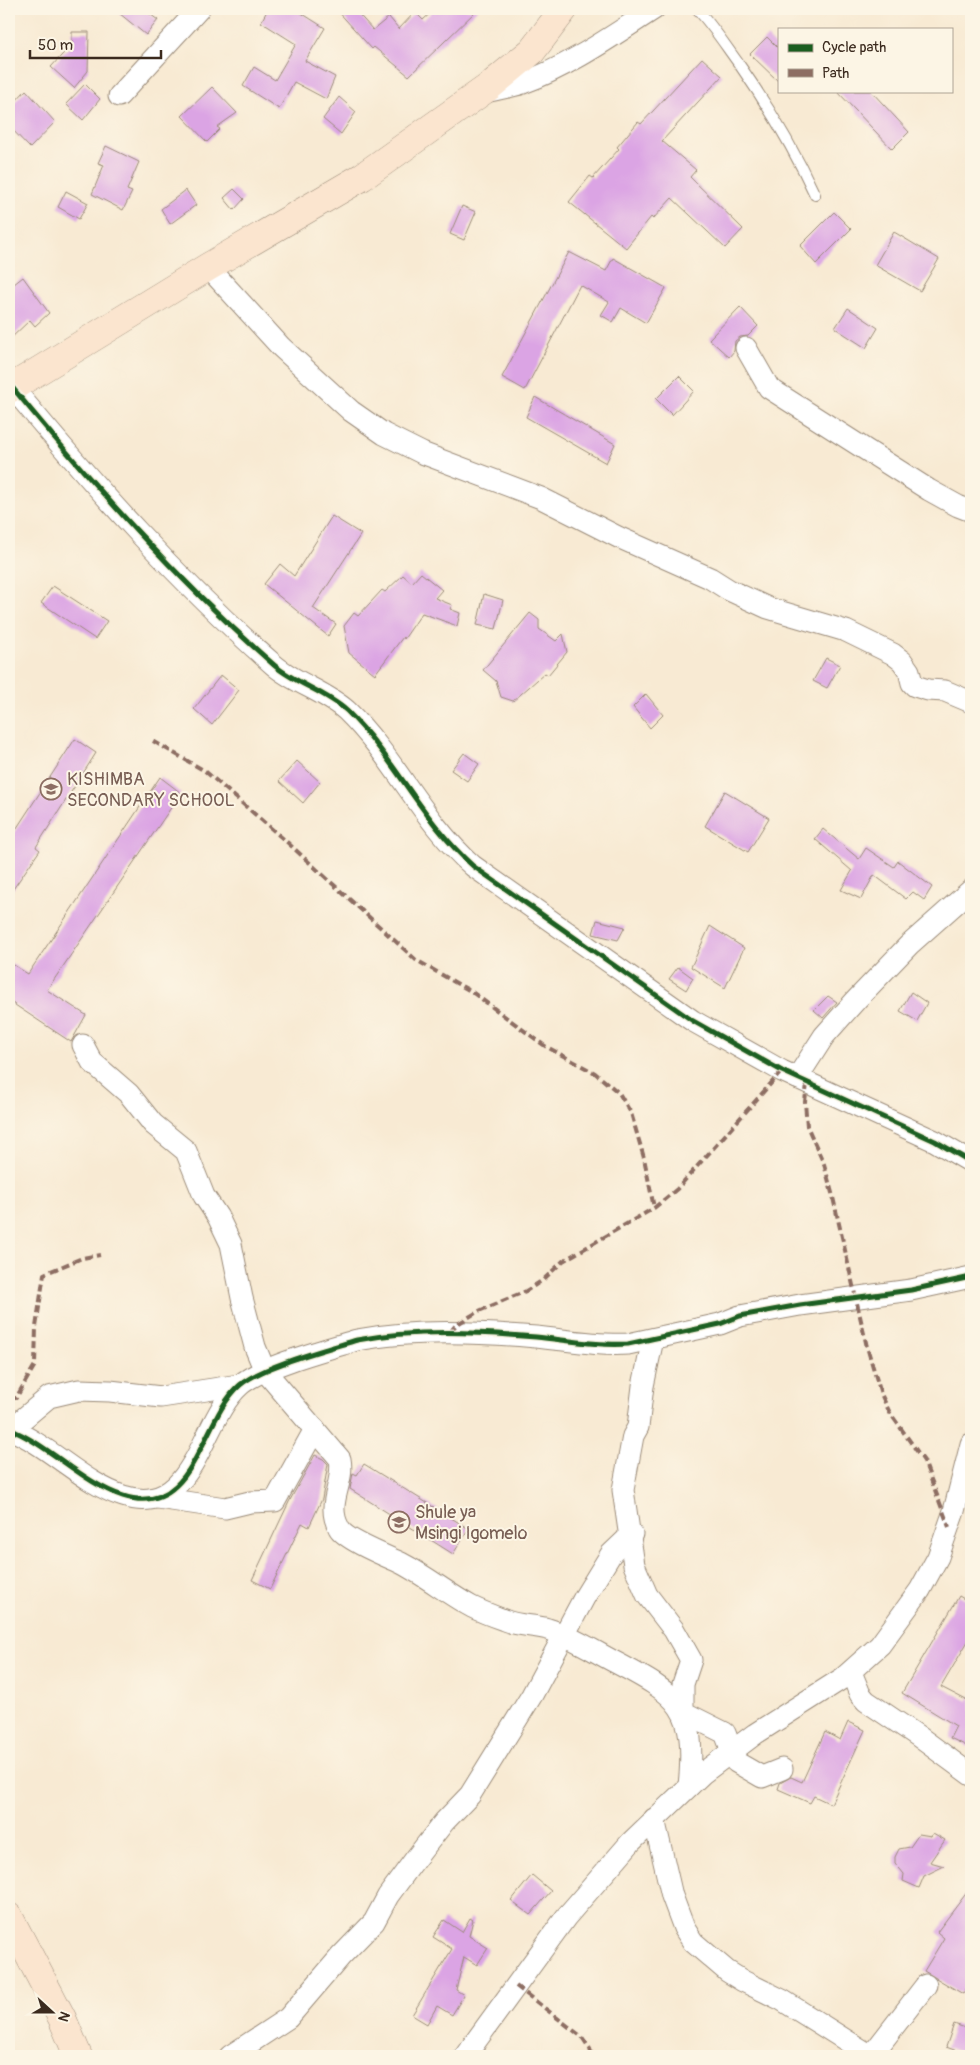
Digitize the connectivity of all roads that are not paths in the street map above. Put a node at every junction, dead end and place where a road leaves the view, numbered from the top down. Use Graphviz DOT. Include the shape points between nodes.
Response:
graph roads {
  1 [pos="199,9"];
  2 [pos="564,9"];
  3 [pos="654,9"];
  4 [pos="697,9"];
  5 [pos="482,93"];
  6 [pos="119,96"];
  7 [pos="815,194"];
  8 [pos="208,267"];
  9 [pos="746,348"];
  10 [pos="11,388"];
  11 [pos="971,511"];
  12 [pos="971,702"];
  13 [pos="971,890"];
  14 [pos="83,1045"];
  15 [pos="798,1078"];
  16 [pos="971,1162"];
  17 [pos="971,1277"];
  18 [pos="653,1339"];
  19 [pos="265,1371"];
  20 [pos="239,1385"];
  21 [pos="10,1429"];
  22 [pos="315,1429"];
  23 [pos="971,1444"];
  24 [pos="158,1498"];
  25 [pos="631,1535"];
  26 [pos="563,1635"];
  27 [pos="851,1672"];
  28 [pos="683,1712"];
  29 [pos="732,1751"];
  30 [pos="782,1769"];
  31 [pos="971,1775"];
  32 [pos="689,1786"];
  33 [pos="654,1819"];
  34 [pos="9,1917"];
  35 [pos="926,1984"];
  36 [pos="78,2056"];
  37 [pos="230,2056"];
  38 [pos="464,2056"];
  39 [pos="871,2056"];
  1 -- 6 [label="street"];
  2 -- 5 [label="street" via="532,51"];
  3 -- 5 [label="street" via="557,69 522,83"];
  4 -- 7 [label="lane" via="764,99 793,147"];
  5 -- 8 [label="street" via="362,177"];
  8 -- 10 [label="street"];
  8 -- 12 [label="street" via="281,347 351,411 384,434 422,453 541,498 768,608 846,631 902,661 915,686 946,691"];
  9 -- 11 [label="street" via="769,388 928,490"];
  10 -- 15 [label="street" via="74,463 205,600 290,678 346,710 389,759 452,848 693,1021"];
  13 -- 15 [label="street" via="909,945 857,999 824,1036"];
  14 -- 19 [label="street" via="92,1062 129,1094 153,1124 186,1151 204,1196 231,1244 248,1322"];
  15 -- 16 [label="street" via="927,1137"];
  17 -- 18 [label="street" via="911,1290 740,1316 720,1324"];
  18 -- 19 [label="street" via="613,1344 450,1332 372,1337"];
  18 -- 25 [label="street" via="623,1490"];
  19 -- 20 [label="street"];
  19 -- 22 [label="street"];
  20 -- 21 [label="street" via="161,1397 110,1390 79,1390 49,1397"];
  20 -- 24 [label="street" via="219,1410 191,1468 180,1482"];
  21 -- 24 [label="street" via="109,1491 135,1499"];
  22 -- 24 [label="street" via="275,1501 218,1507"];
  22 -- 26 [label="street" via="340,1459 342,1471 334,1496 334,1515 340,1531 474,1608 513,1624"];
  23 -- 27 [label="street" via="938,1557 897,1624"];
  25 -- 26 [label="street" via="612,1554"];
  25 -- 28 [label="street" via="634,1565 647,1595 674,1630 691,1660 683,1684"];
  26 -- 28 [label="street" via="662,1689"];
  26 -- 37 [label="street" via="532,1695 470,1795 416,1858 388,1896 374,1922 288,2018"];
  27 -- 29 [label="street"];
  27 -- 31 [label="street" via="866,1702"];
  28 -- 29 [label="street" via="725,1733"];
  28 -- 32 [label="street" via="691,1741"];
  29 -- 30 [label="street" via="736,1762 762,1777"];
  29 -- 32 [label="street"];
  32 -- 33 [label="street"];
  33 -- 38 [label="street" via="566,1917"];
  33 -- 39 [label="street" via="672,1896 693,1942 727,1971 782,2000"];
  34 -- 36 [label="street" via="62,2018"];
  35 -- 39 [label="street"];
}
